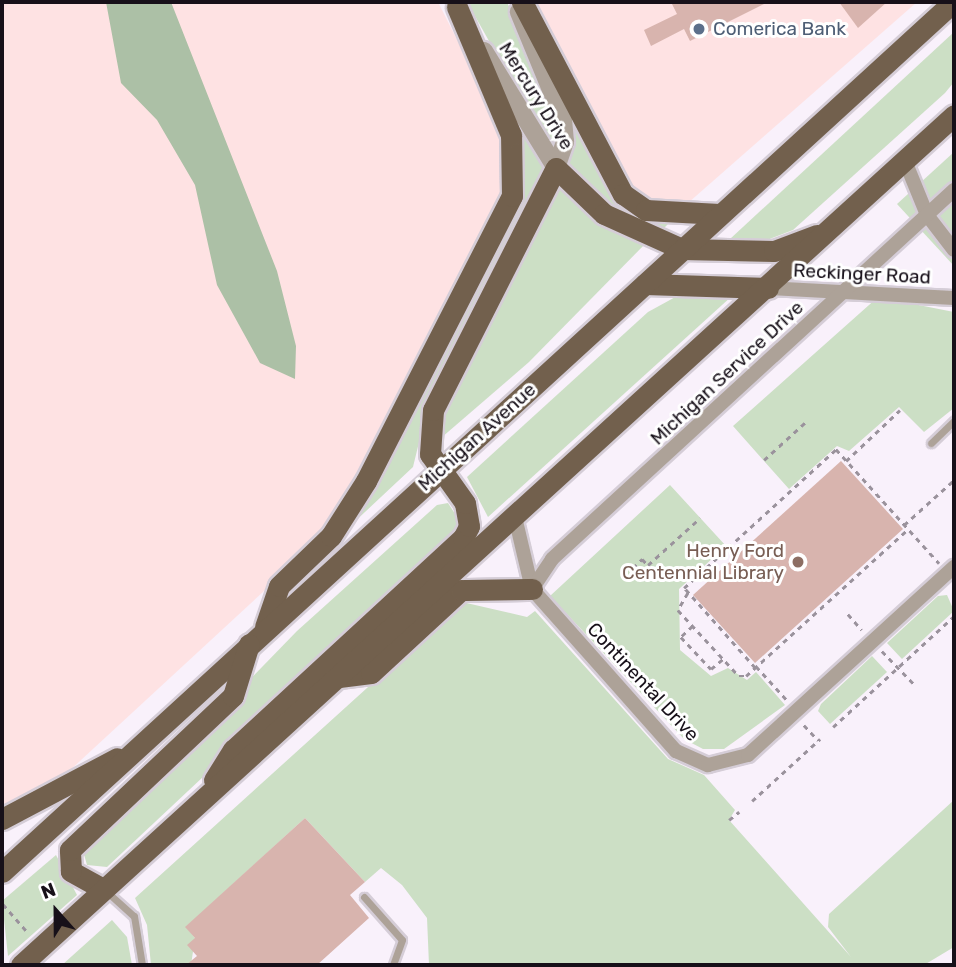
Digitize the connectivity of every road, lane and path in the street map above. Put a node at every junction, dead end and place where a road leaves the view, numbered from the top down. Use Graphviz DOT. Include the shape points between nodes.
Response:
graph roads {
  1 [pos="515,2"];
  2 [pos="522,2"];
  3 [pos="953,2"];
  4 [pos="456,4"];
  5 [pos="954,115"];
  6 [pos="905,161"];
  7 [pos="556,168"];
  8 [pos="954,190"];
  9 [pos="719,214"];
  10 [pos="927,215"];
  11 [pos="832,229"];
  12 [pos="682,249"];
  13 [pos="954,250"];
  14 [pos="645,284"];
  15 [pos="768,288"];
  16 [pos="843,291"];
  17 [pos="954,298"];
  18 [pos="900,410"];
  19 [pos="808,419"];
  20 [pos="954,421"];
  21 [pos="931,443"];
  22 [pos="764,460"];
  23 [pos="846,461"];
  24 [pos="440,471"];
  25 [pos="954,480"];
  26 [pos="515,517"];
  27 [pos="700,517"];
  28 [pos="904,525"];
  29 [pos="908,529"];
  30 [pos="648,565"];
  31 [pos="947,565"];
  32 [pos="531,589"];
  33 [pos="688,593"];
  34 [pos="848,614"];
  35 [pos="954,616"];
  36 [pos="693,626"];
  37 [pos="864,632"];
  38 [pos="257,635"];
  39 [pos="880,648"];
  40 [pos="723,659"];
  41 [pos="755,667"];
  42 [pos="898,668"];
  43 [pos="339,677"];
  44 [pos="913,683"];
  45 [pos="789,702"];
  46 [pos="801,722"];
  47 [pos="833,727"];
  48 [pos="138,748"];
  49 [pos="752,801"];
  50 [pos="200,802"];
  51 [pos="739,812"];
  52 [pos="2,819"];
  53 [pos="729,820"];
  54 [pos="2,872"];
  55 [pos="103,889"];
  56 [pos="364,897"];
  57 [pos="3,904"];
  58 [pos="31,936"];
  59 [pos="21,965"];
  60 [pos="142,965"];
  61 [pos="393,965"];
  1 -- 7 [label="street, Mercury Drive" via="563,119 565,142"];
  2 -- 9 [label="main road" via="623,194 646,210"];
  3 -- 9 [label="main road, Michigan Avenue"];
  4 -- 7 [label="street, Mercury Drive"];
  4 -- 38 [label="main road" via="511,135 512,196 366,481 331,536 279,586"];
  5 -- 6 [label="main road"];
  6 -- 10 [label="street, Reckinger Road"];
  6 -- 11 [label="main road"];
  7 -- 12 [label="main road" via="604,214"];
  7 -- 24 [label="main road" via="433,410 428,439"];
  8 -- 10 [label="street, Michigan Service Drive"];
  9 -- 12 [label="main road, Michigan Avenue"];
  10 -- 13 [label="street, Reckinger Road"];
  10 -- 16 [label="street, Michigan Service Drive"];
  11 -- 12 [label="main road" via="774,251"];
  11 -- 15 [label="main road"];
  12 -- 14 [label="main road, Michigan Avenue"];
  14 -- 15 [label="main road"];
  14 -- 24 [label="main road, Michigan Avenue"];
  15 -- 16 [label="street, Reckinger Road"];
  15 -- 26 [label="main road"];
  16 -- 17 [label="street, Reckinger Road"];
  16 -- 32 [label="street, Michigan Service Drive" via="552,559"];
  18 -- 23 [label="path"];
  19 -- 22 [label="path"];
  20 -- 21 [label="lane"];
  23 -- 28 [label="path"];
  23 -- 33 [label="path" via="836,449 684,588"];
  24 -- 38 [label="main road, Michigan Avenue"];
  24 -- 50 [label="main road" via="468,514 463,538 233,750"];
  25 -- 28 [label="path"];
  26 -- 32 [label="street, Continental Drive"];
  26 -- 43 [label="main road"];
  27 -- 30 [label="path"];
  28 -- 29 [label="path"];
  29 -- 31 [label="path"];
  29 -- 41 [label="path"];
  30 -- 30 [label="path" via="642,559 633,568 645,580 654,572"];
  31 -- 32 [label="street, Continental Drive" via="748,755 719,765 676,751"];
  32 -- 43 [label="main road" via="461,590 370,673"];
  33 -- 36 [label="path" via="678,610"];
  33 -- 41 [label="path"];
  34 -- 37 [label="path"];
  35 -- 42 [label="path"];
  36 -- 40 [label="path"];
  36 -- 40 [label="path" via="681,636 696,653 711,669"];
  38 -- 48 [label="main road, Michigan Avenue"];
  38 -- 55 [label="main road" via="233,696 70,850 71,871"];
  39 -- 42 [label="path"];
  40 -- 41 [label="path" via="738,676"];
  41 -- 45 [label="path"];
  42 -- 44 [label="path"];
  42 -- 47 [label="path"];
  43 -- 50 [label="main road"];
  46 -- 49 [label="path" via="819,740"];
  48 -- 52 [label="main road"];
  48 -- 54 [label="main road, Michigan Avenue"];
  50 -- 55 [label="main road"];
  51 -- 53 [label="path"];
  55 -- 59 [label="main road"];
  55 -- 60 [label="lane" via="134,916"];
  56 -- 61 [label="lane" via="402,940"];
  57 -- 58 [label="path"];
}
